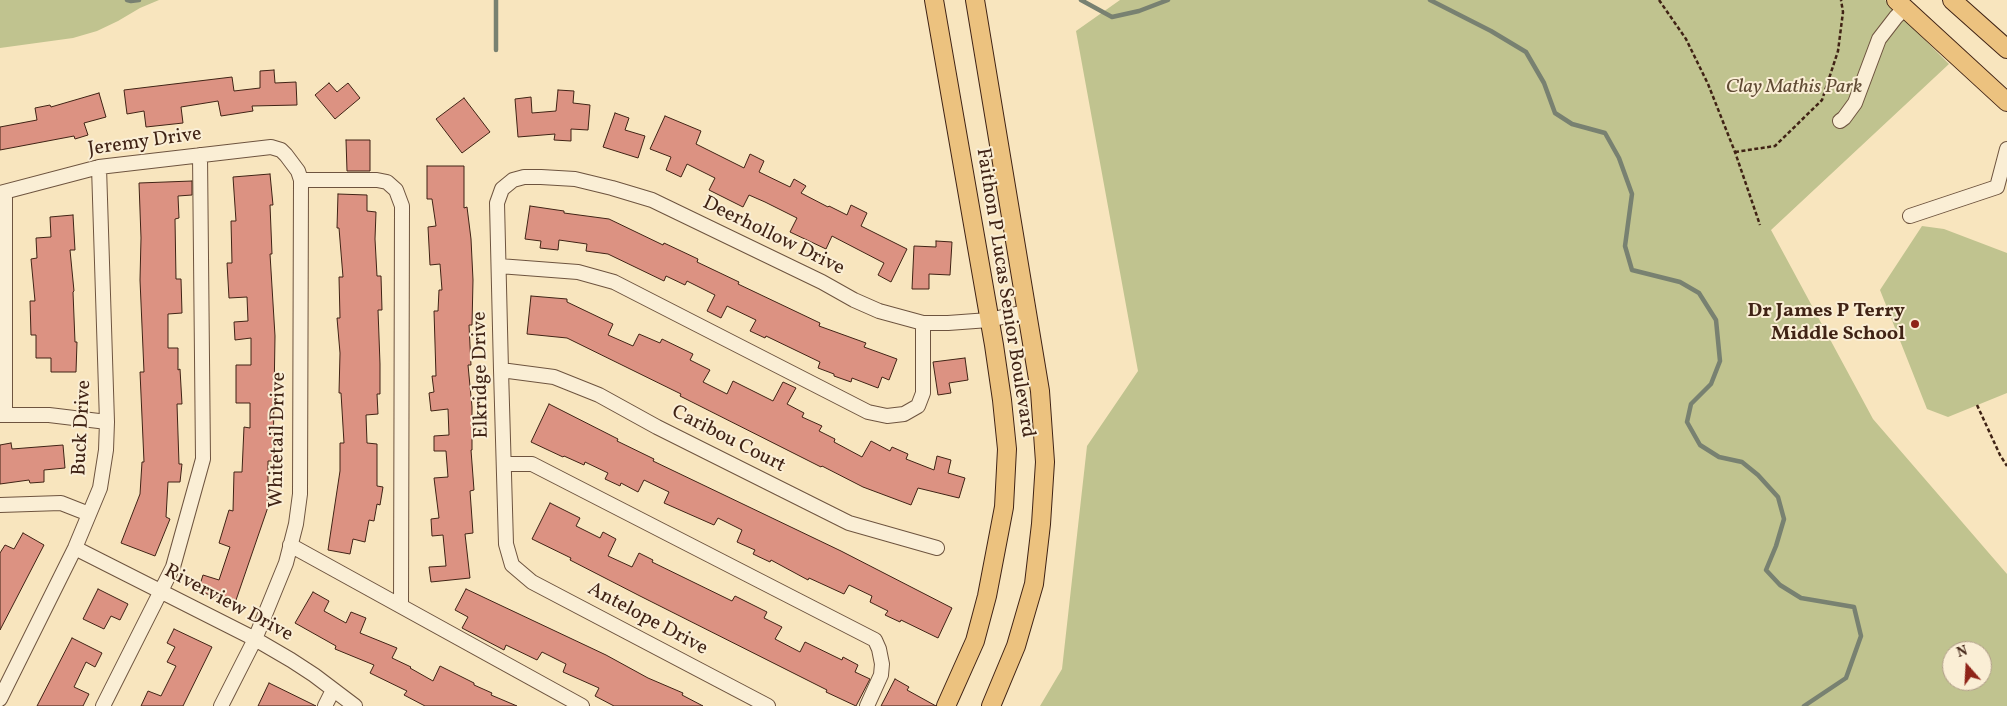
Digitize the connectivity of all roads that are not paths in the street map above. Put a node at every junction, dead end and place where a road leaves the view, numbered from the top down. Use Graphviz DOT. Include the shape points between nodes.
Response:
graph roads {
  1 [pos="934,0"];
  2 [pos="975,0"];
  3 [pos="1952,0"];
  4 [pos="1901,4"];
  5 [pos="2007,49"];
  6 [pos="2007,102"];
  7 [pos="1840,121"];
  8 [pos="2007,149"];
  9 [pos="200,155"];
  10 [pos="293,162"];
  11 [pos="98,167"];
  12 [pos="301,180"];
  13 [pos="506,184"];
  14 [pos="3,192"];
  15 [pos="1910,216"];
  16 [pos="499,266"];
  17 [pos="3,288"];
  18 [pos="1025,312"];
  19 [pos="989,320"];
  20 [pos="923,323"];
  21 [pos="501,370"];
  22 [pos="3,415"];
  23 [pos="107,422"];
  24 [pos="504,464"];
  25 [pos="0,505"];
  26 [pos="89,514"];
  27 [pos="290,545"];
  28 [pos="75,548"];
  29 [pos="937,548"];
  30 [pos="512,565"];
  31 [pos="160,591"];
  32 [pos="401,606"];
  33 [pos="255,639"];
  34 [pos="334,690"];
  35 [pos="0,700"];
  36 [pos="103,706"];
  37 [pos="221,706"];
  38 [pos="325,706"];
  39 [pos="355,706"];
  40 [pos="582,706"];
  41 [pos="768,706"];
  42 [pos="866,706"];
  43 [pos="946,706"];
  44 [pos="992,706"];
  1 -- 19 [label="main road, Faithon P Lucas Senior Boulevard"];
  2 -- 18 [label="main road, Faithon P Lucas Senior Boulevard"];
  3 -- 5 [label="main road"];
  4 -- 6 [label="main road"];
  4 -- 7 [label="street" via="1896,17 1879,39 1855,103"];
  8 -- 15 [label="street" via="1997,187"];
  9 -- 10 [label="street, Jeremy Drive" via="271,147 281,150"];
  9 -- 11 [label="street, Jeremy Drive"];
  9 -- 31 [label="street" via="203,460 173,567"];
  10 -- 12 [label="street, Whitetail Drive"];
  11 -- 14 [label="street, Jeremy Drive"];
  11 -- 23 [label="street, Buck Drive"];
  12 -- 27 [label="street, Whitetail Drive" via="300,494"];
  12 -- 32 [label="street" via="387,182 396,190 402,206"];
  13 -- 16 [label="street, Elkridge Drive" via="497,203"];
  13 -- 20 [label="street, Deerhollow Drive" via="524,177 575,179 652,200 854,300 879,311"];
  14 -- 17 [label="street"];
  16 -- 20 [label="street" via="578,272 614,282 868,412 887,416 904,414 918,406 923,393"];
  16 -- 21 [label="street, Elkridge Drive"];
  17 -- 22 [label="street"];
  18 -- 19 [label="street, Deerhollow Drive"];
  18 -- 44 [label="main road, Faithon P Lucas Senior Boulevard" via="1040,391 1045,462 1041,524 1034,584 1016,646"];
  19 -- 20 [label="street, Deerhollow Drive"];
  19 -- 43 [label="main road, Faithon P Lucas Senior Boulevard" via="1007,449 1004,507 975,640"];
  21 -- 24 [label="street, Elkridge Drive"];
  21 -- 29 [label="street, Caribou Court" via="554,377 590,391 849,523"];
  22 -- 23 [label="street" via="49,415"];
  23 -- 26 [label="street, Buck Drive" via="100,488"];
  24 -- 30 [label="street, Elkridge Drive" via="506,544"];
  24 -- 42 [label="street" via="532,464 875,640 882,664 881,675"];
  25 -- 26 [label="street" via="61,503"];
  26 -- 28 [label="street, Buck Drive"];
  27 -- 32 [label="street"];
  27 -- 33 [label="street, Whitetail Drive" via="286,563"];
  28 -- 31 [label="street, Riverview Drive"];
  28 -- 35 [label="street, Buck Drive"];
  30 -- 41 [label="street, Antelope Drive" via="532,582"];
  31 -- 33 [label="street, Riverview Drive"];
  31 -- 36 [label="street"];
  32 -- 40 [label="street"];
  33 -- 34 [label="street, Riverview Drive" via="299,664"];
  33 -- 37 [label="street, Whitetail Drive"];
  34 -- 38 [label="street"];
  34 -- 39 [label="street, Riverview Drive"];
}
